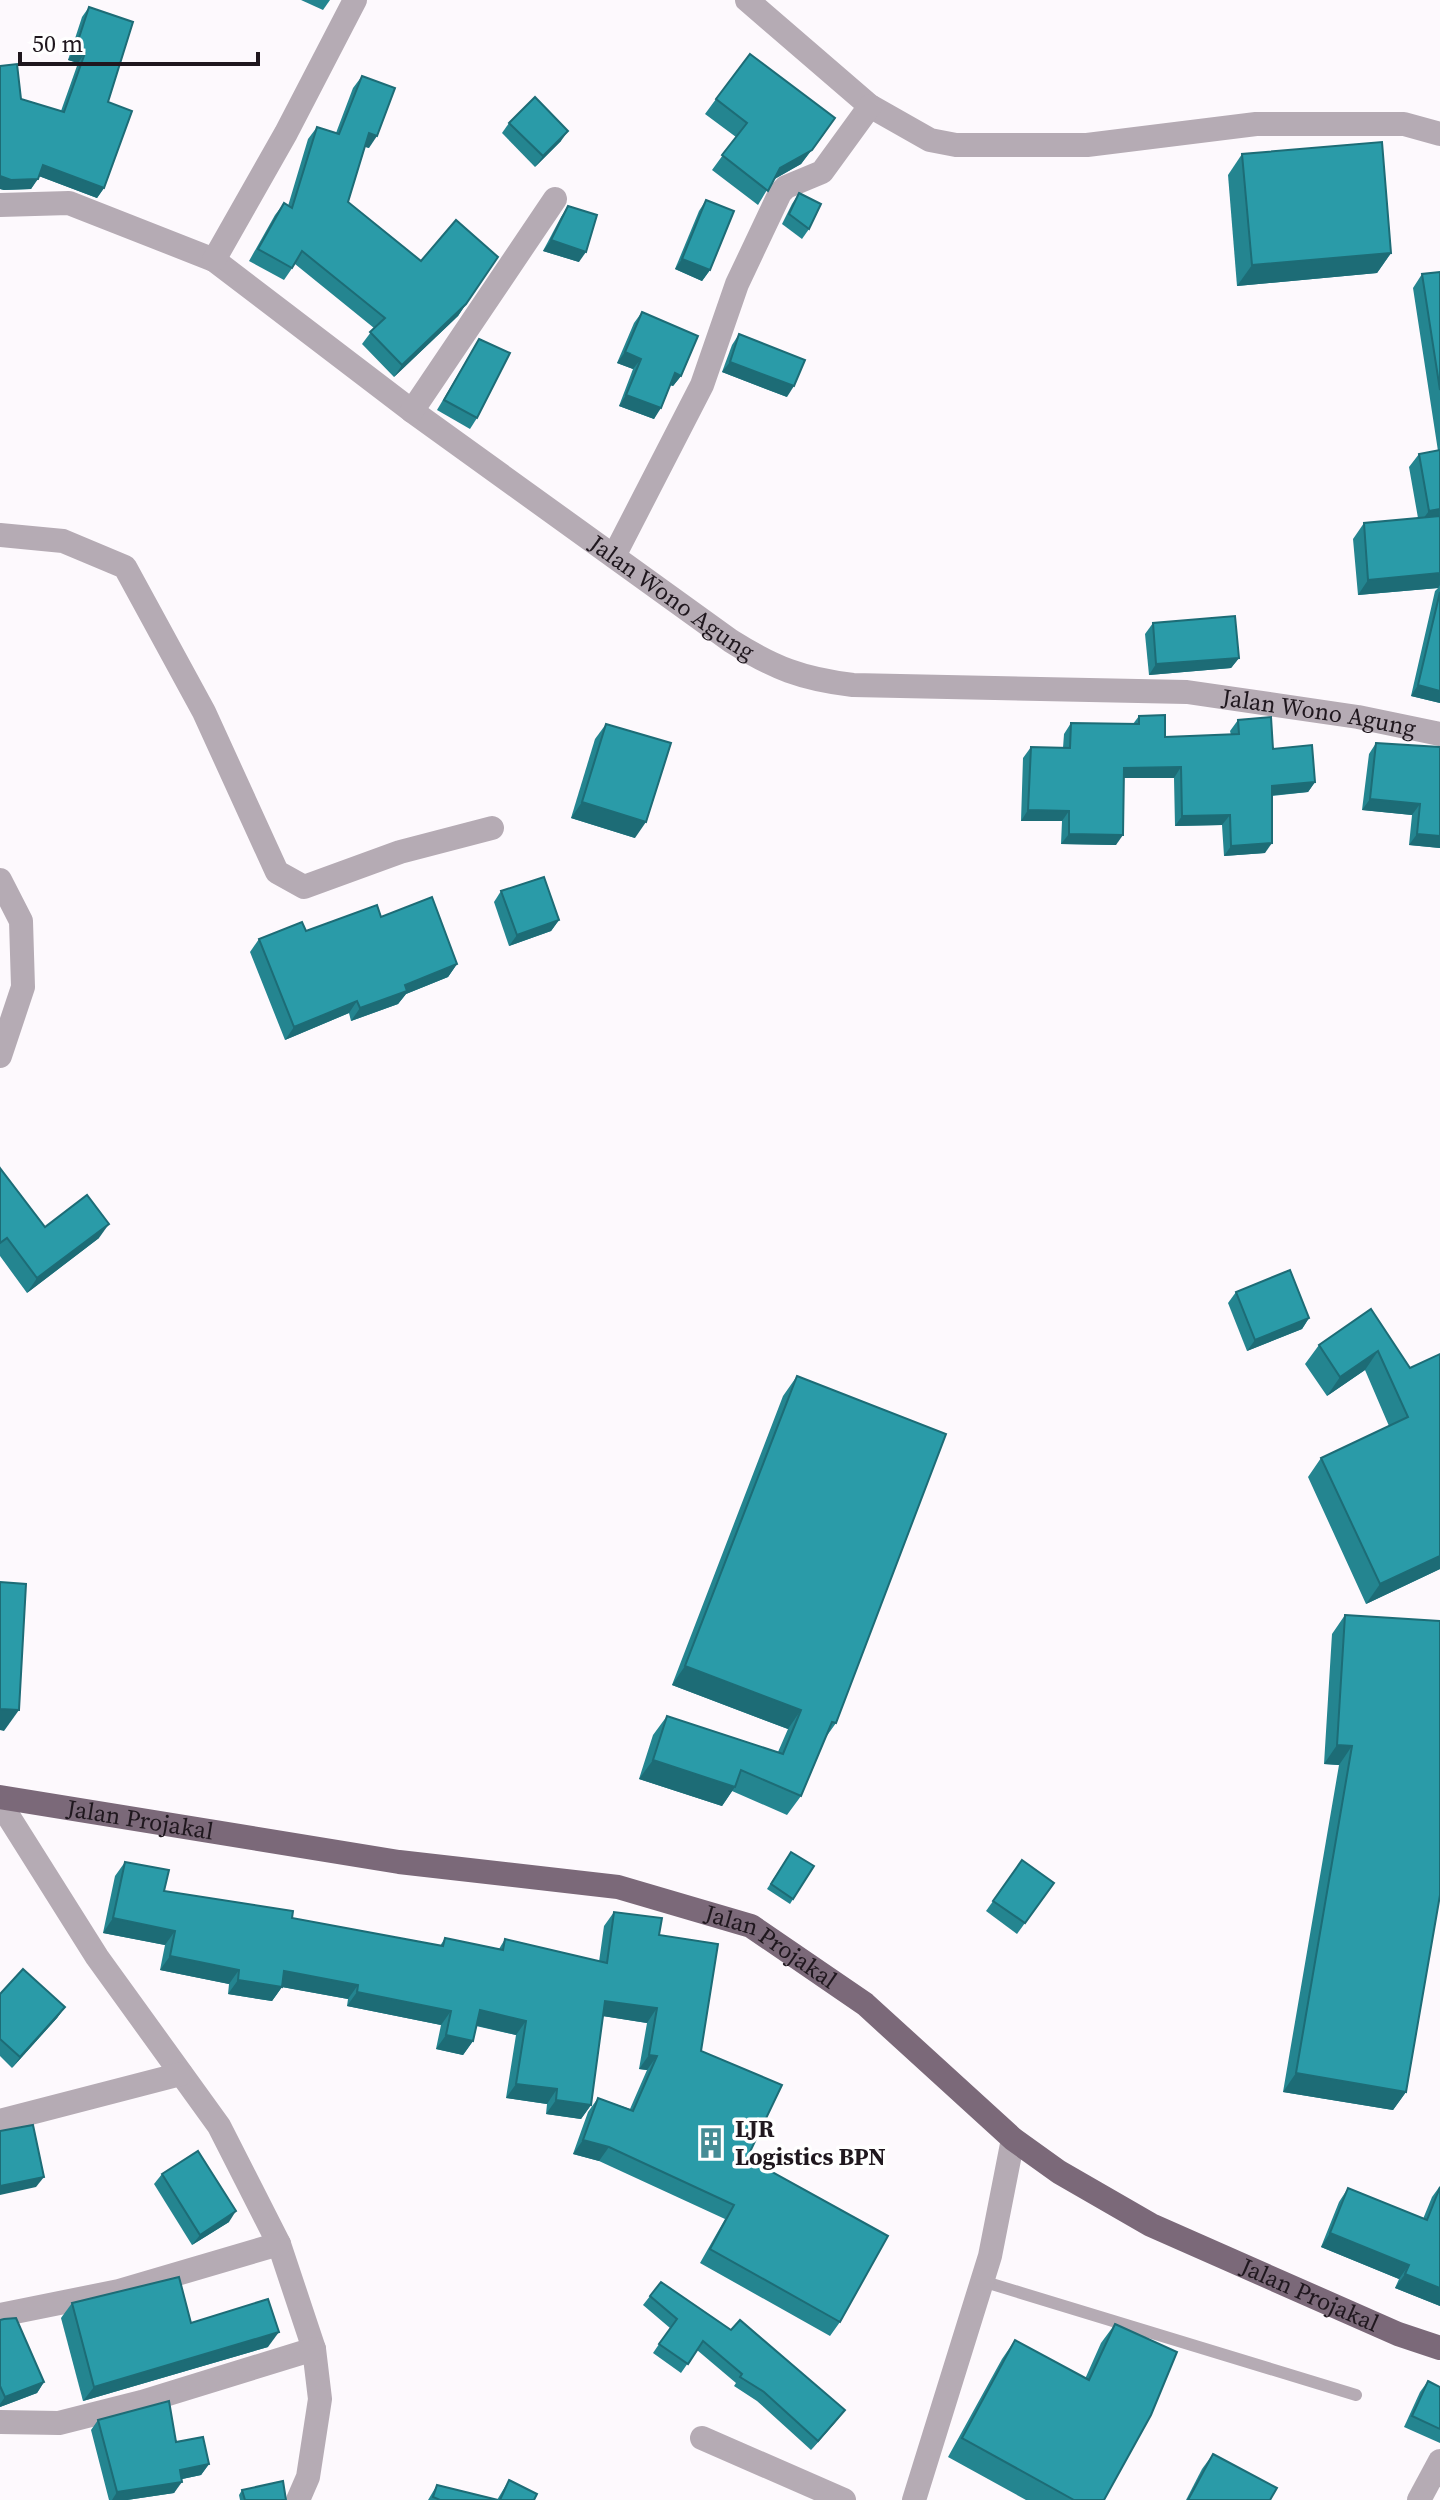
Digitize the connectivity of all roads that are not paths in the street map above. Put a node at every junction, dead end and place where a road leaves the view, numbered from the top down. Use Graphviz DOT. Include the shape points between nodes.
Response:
graph roads {
  1 [pos="355,0"];
  2 [pos="747,0"];
  3 [pos="870,106"];
  4 [pos="1440,134"];
  5 [pos="555,199"];
  6 [pos="0,205"];
  7 [pos="214,260"];
  8 [pos="412,411"];
  9 [pos="0,535"];
  10 [pos="614,556"];
  11 [pos="1440,734"];
  12 [pos="492,828"];
  13 [pos="0,880"];
  14 [pos="0,1056"];
  15 [pos="0,1797"];
  16 [pos="0,1803"];
  17 [pos="181,2074"];
  18 [pos="0,2121"];
  19 [pos="1013,2139"];
  20 [pos="279,2244"];
  21 [pos="982,2281"];
  22 [pos="0,2315"];
  23 [pos="1440,2348"];
  24 [pos="314,2349"];
  25 [pos="1356,2395"];
  26 [pos="0,2422"];
  27 [pos="702,2438"];
  28 [pos="1440,2461"];
  29 [pos="298,2500"];
  30 [pos="844,2500"];
  31 [pos="914,2500"];
  32 [pos="1419,2500"];
  1 -- 7 [label="street"];
  2 -- 3 [label="street"];
  3 -- 4 [label="street" via="930,140 956,145 1087,145 1256,124 1404,124"];
  3 -- 10 [label="street" via="822,172 780,193 737,284 702,385"];
  5 -- 8 [label="street"];
  6 -- 7 [label="street, Jalan Wono Agung" via="69,203"];
  7 -- 8 [label="street, Jalan Wono Agung"];
  8 -- 10 [label="street, Jalan Wono Agung"];
  9 -- 12 [label="street" via="63,541 125,567 204,712 277,872 304,887 400,852"];
  10 -- 11 [label="street, Jalan Wono Agung" via="731,641 773,667 809,680 1187,692"];
  13 -- 14 [label="street" via="21,921 23,987"];
  15 -- 19 [label="main road, Jalan Projakal" via="399,1862 618,1887 751,1926 865,2004"];
  16 -- 17 [label="street" via="97,1957"];
  17 -- 18 [label="street"];
  17 -- 20 [label="street" via="219,2126"];
  19 -- 21 [label="street"];
  19 -- 23 [label="main road, Jalan Projakal" via="1151,2225"];
  20 -- 22 [label="street" via="119,2291"];
  20 -- 24 [label="street"];
  21 -- 25 [label="lane"];
  21 -- 31 [label="street"];
  24 -- 26 [label="street" via="59,2423"];
  24 -- 29 [label="street" via="320,2399 308,2477"];
  27 -- 30 [label="street"];
  28 -- 32 [label="street"];
}
